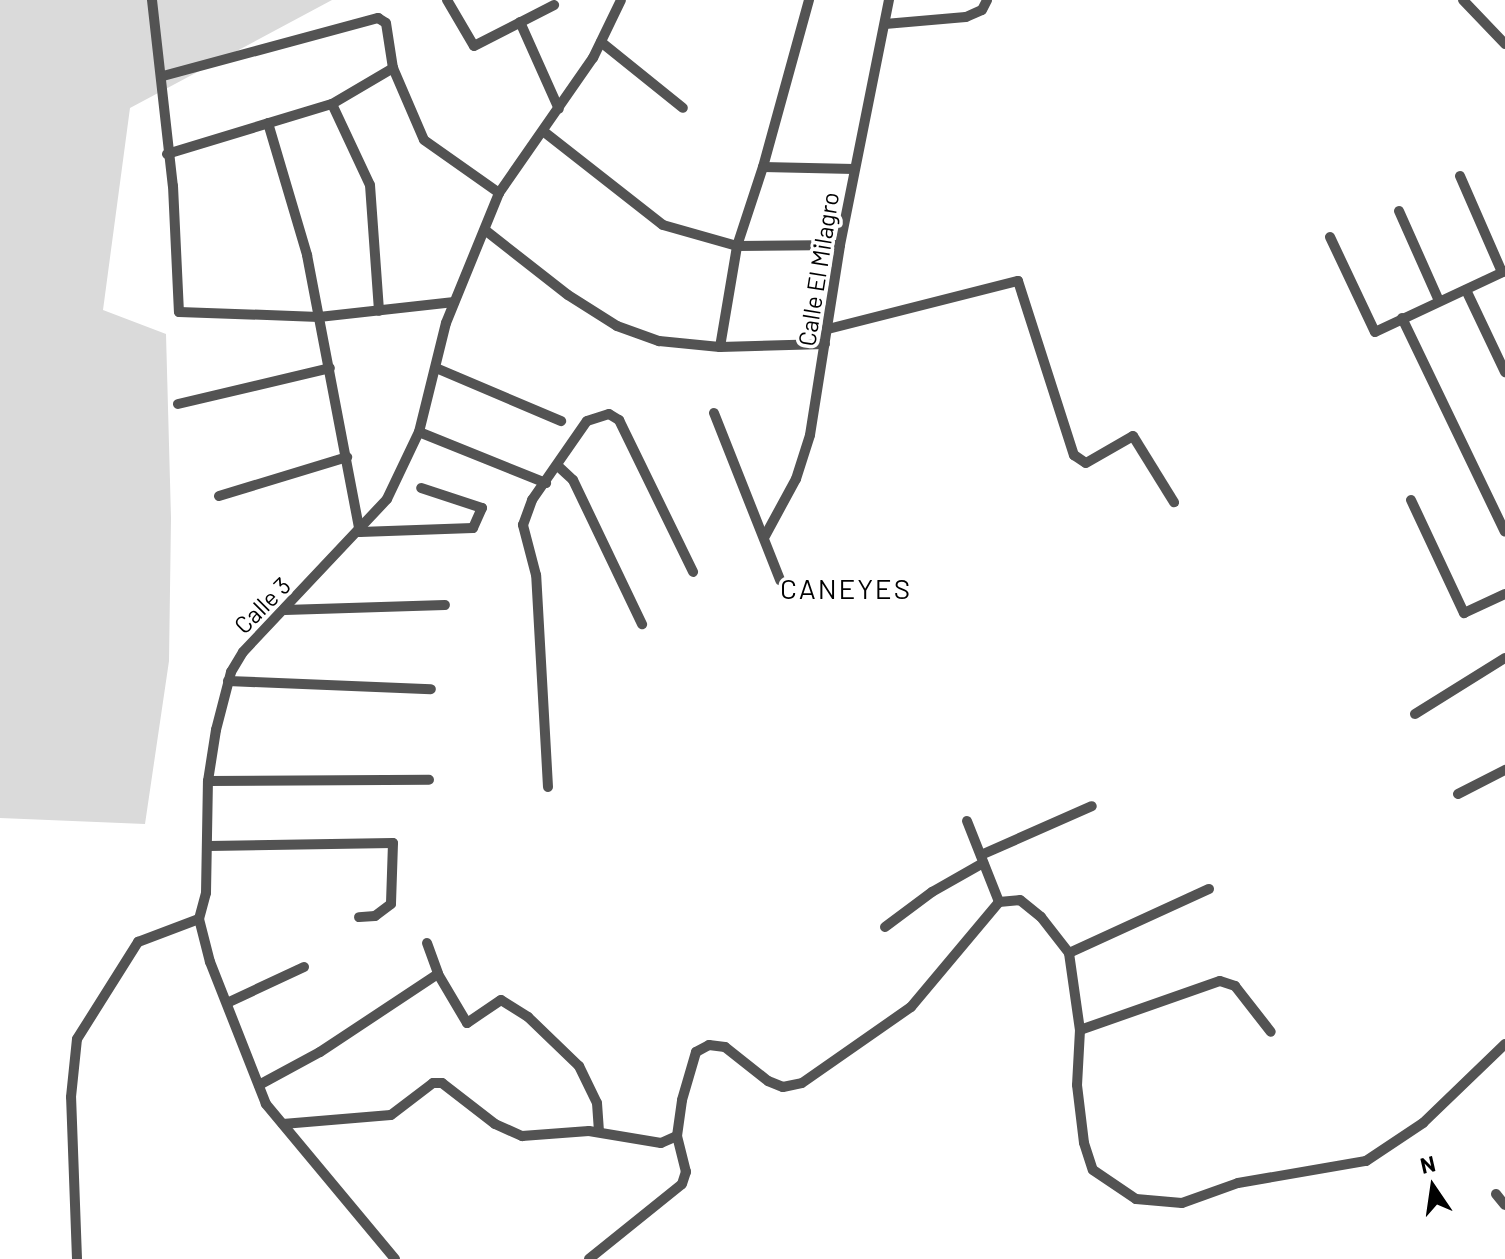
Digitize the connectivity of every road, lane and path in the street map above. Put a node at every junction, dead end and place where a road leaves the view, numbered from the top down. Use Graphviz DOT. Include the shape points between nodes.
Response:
graph roads {
  1 [pos="152,0"];
  2 [pos="447,0"];
  3 [pos="621,0"];
  4 [pos="809,0"];
  5 [pos="889,0"];
  6 [pos="987,0"];
  7 [pos="1463,0"];
  8 [pos="554,5"];
  9 [pos="520,22"];
  10 [pos="885,24"];
  11 [pos="601,42"];
  12 [pos="1505,44"];
  13 [pos="393,68"];
  14 [pos="163,76"];
  15 [pos="332,104"];
  16 [pos="683,108"];
  17 [pos="559,109"];
  18 [pos="268,123"];
  19 [pos="543,131"];
  20 [pos="167,154"];
  21 [pos="763,167"];
  22 [pos="854,169"];
  23 [pos="1460,176"];
  24 [pos="499,193"];
  25 [pos="1399,211"];
  26 [pos="485,230"];
  27 [pos="1330,237"];
  28 [pos="840,245"];
  29 [pos="737,246"];
  30 [pos="1504,271"];
  31 [pos="1466,290"];
  32 [pos="1439,301"];
  33 [pos="454,302"];
  34 [pos="379,311"];
  35 [pos="319,317"];
  36 [pos="1402,318"];
  37 [pos="828,329"];
  38 [pos="825,344"];
  39 [pos="720,347"];
  40 [pos="330,368"];
  41 [pos="436,368"];
  42 [pos="1505,372"];
  43 [pos="178,404"];
  44 [pos="714,413"];
  45 [pos="561,421"];
  46 [pos="419,432"];
  47 [pos="347,457"];
  48 [pos="559,467"];
  49 [pos="546,483"];
  50 [pos="421,488"];
  51 [pos="219,496"];
  52 [pos="1411,500"];
  53 [pos="1174,502"];
  54 [pos="360,532"];
  55 [pos="1505,532"];
  56 [pos="765,536"];
  57 [pos="693,572"];
  58 [pos="780,580"];
  59 [pos="1505,594"];
  60 [pos="445,605"];
  61 [pos="285,610"];
  62 [pos="642,624"];
  63 [pos="1505,658"];
  64 [pos="228,681"];
  65 [pos="431,689"];
  66 [pos="1415,714"];
  67 [pos="1505,770"];
  68 [pos="429,780"];
  69 [pos="208,781"];
  70 [pos="548,787"];
  71 [pos="1458,794"];
  72 [pos="1092,806"];
  73 [pos="967,821"];
  74 [pos="209,846"];
  75 [pos="982,859"];
  76 [pos="1209,889"];
  77 [pos="999,902"];
  78 [pos="359,917"];
  79 [pos="199,919"];
  80 [pos="885,927"];
  81 [pos="427,943"];
  82 [pos="1069,953"];
  83 [pos="304,967"];
  84 [pos="438,974"];
  85 [pos="227,1003"];
  86 [pos="1080,1030"];
  87 [pos="1271,1032"];
  88 [pos="1505,1044"];
  89 [pos="259,1085"];
  90 [pos="283,1124"];
  91 [pos="599,1132"];
  92 [pos="677,1136"];
  93 [pos="1496,1194"];
  94 [pos="1505,1205"];
  95 [pos="77,1259"];
  96 [pos="395,1259"];
  97 [pos="589,1259"];
  1 -- 14 [label="street" via="151,25"];
  2 -- 9 [label="street" via="474,46"];
  3 -- 11 [label="street, Calle 3"];
  4 -- 21 [label="street"];
  5 -- 10 [label="street, Calle El Milagro"];
  6 -- 10 [label="street" via="982,10 966,17"];
  7 -- 12 [label="street"];
  8 -- 9 [label="street"];
  9 -- 17 [label="street"];
  10 -- 22 [label="street, Calle El Milagro"];
  11 -- 16 [label="street"];
  11 -- 17 [label="street, Calle 3"];
  13 -- 14 [label="street" via="386,23 378,18"];
  13 -- 15 [label="street"];
  13 -- 24 [label="street" via="424,140"];
  14 -- 20 [label="street"];
  15 -- 18 [label="street"];
  15 -- 34 [label="street" via="370,185"];
  17 -- 19 [label="street, Calle 3"];
  18 -- 20 [label="street"];
  18 -- 35 [label="street" via="297,213"];
  19 -- 24 [label="street, Calle 3"];
  19 -- 29 [label="street" via="663,225"];
  20 -- 35 [label="street" via="179,312"];
  21 -- 22 [label="street"];
  21 -- 29 [label="street"];
  22 -- 28 [label="street, Calle El Milagro"];
  23 -- 30 [label="street"];
  24 -- 26 [label="street, Calle 3"];
  25 -- 32 [label="street"];
  26 -- 33 [label="street, Calle 3"];
  26 -- 39 [label="street" via="617,326 659,341"];
  27 -- 36 [label="street" via="1375,332"];
  28 -- 29 [label="street"];
  28 -- 37 [label="street, Calle El Milagro"];
  29 -- 39 [label="street"];
  30 -- 31 [label="street"];
  31 -- 32 [label="street"];
  31 -- 42 [label="street"];
  32 -- 36 [label="street"];
  33 -- 34 [label="street"];
  33 -- 41 [label="street, Calle 3"];
  34 -- 35 [label="street"];
  35 -- 40 [label="street"];
  36 -- 55 [label="street"];
  37 -- 38 [label="street, Calle El Milagro"];
  37 -- 53 [label="street" via="1018,281 1074,455 1086,463 1133,436"];
  38 -- 39 [label="street"];
  38 -- 56 [label="street, Calle El Milagro" via="805,457"];
  40 -- 43 [label="street"];
  40 -- 47 [label="street"];
  41 -- 45 [label="street"];
  41 -- 46 [label="street, Calle 3"];
  44 -- 56 [label="street"];
  46 -- 49 [label="street"];
  46 -- 54 [label="street, Calle 3" via="387,499"];
  47 -- 51 [label="street"];
  47 -- 54 [label="street"];
  48 -- 49 [label="street"];
  48 -- 57 [label="street" via="583,425 597,416 614,415"];
  48 -- 62 [label="street" via="573,480"];
  49 -- 70 [label="street" via="527,509 523,532 536,575"];
  50 -- 54 [label="street" via="482,508 473,528"];
  52 -- 59 [label="street" via="1464,613"];
  54 -- 61 [label="street, Calle 3"];
  56 -- 58 [label="street"];
  60 -- 61 [label="street"];
  61 -- 64 [label="street, Calle 3" via="243,652"];
  63 -- 66 [label="street"];
  64 -- 65 [label="street"];
  64 -- 69 [label="street, Calle 3"];
  67 -- 71 [label="street"];
  68 -- 69 [label="street"];
  69 -- 74 [label="street, Calle 3"];
  72 -- 75 [label="street"];
  73 -- 75 [label="street"];
  74 -- 78 [label="street" via="393,843 391,904 375,916"];
  74 -- 79 [label="street, Calle 3"];
  75 -- 77 [label="street"];
  75 -- 80 [label="street"];
  76 -- 82 [label="street"];
  77 -- 82 [label="street" via="1020,900"];
  77 -- 92 [label="street" via="911,1007 802,1083 783,1087 768,1081 725,1047 709,1045 696,1052 685,1078"];
  79 -- 85 [label="street, Calle 3"];
  79 -- 95 [label="street" via="138,942 77,1039 71,1113"];
  81 -- 84 [label="street"];
  82 -- 86 [label="street"];
  83 -- 85 [label="street"];
  84 -- 89 [label="street" via="320,1052"];
  84 -- 91 [label="street" via="467,1023 501,1000 528,1017 579,1066 597,1103"];
  85 -- 89 [label="street, Calle 3"];
  86 -- 87 [label="street" via="1220,981 1235,986"];
  86 -- 88 [label="street" via="1080,1119 1093,1170 1136,1199 1159,1203 1182,1203 1238,1183 1366,1161 1423,1123"];
  89 -- 90 [label="street, Calle 3"];
  90 -- 91 [label="street" via="391,1115 433,1083 442,1083 495,1124 522,1136"];
  90 -- 96 [label="street, Calle 3"];
  91 -- 92 [label="street" via="646,1142"];
  92 -- 97 [label="street" via="686,1172 682,1184"];
  93 -- 94 [label="street"];
}
